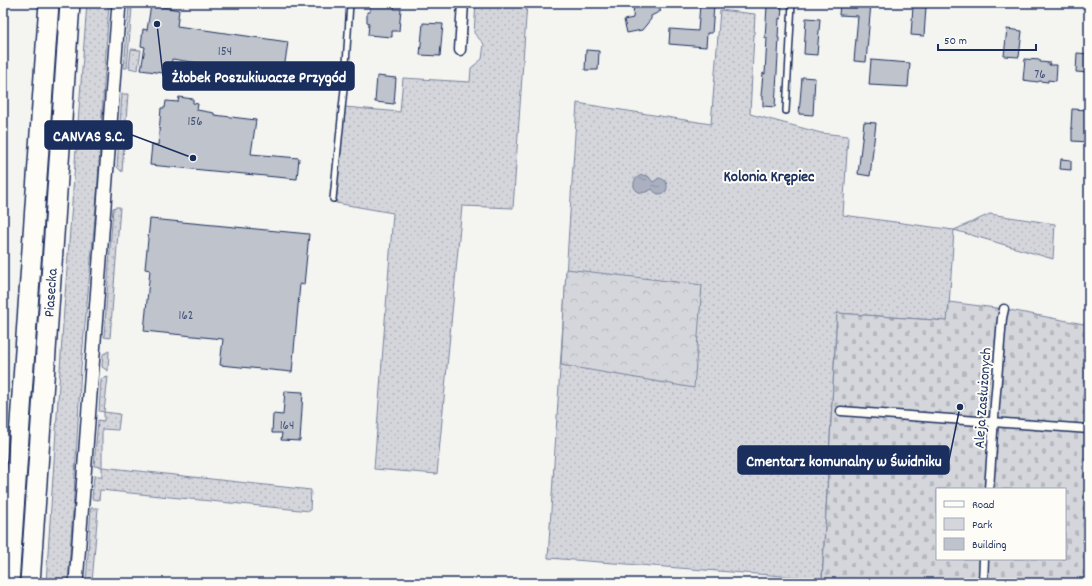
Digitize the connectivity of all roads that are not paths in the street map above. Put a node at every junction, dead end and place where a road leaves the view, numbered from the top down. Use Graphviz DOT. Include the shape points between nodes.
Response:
graph roads {
  1 [pos="49,3"];
  2 [pos="70,3"];
  3 [pos="119,3"];
  4 [pos="350,3"];
  5 [pos="463,3"];
  6 [pos="792,3"];
  7 [pos="460,50"];
  8 [pos="786,111"];
  9 [pos="333,199"];
  10 [pos="1004,309"];
  11 [pos="841,411"];
  12 [pos="994,422"];
  13 [pos="1089,429"];
  14 [pos="989,488"];
  15 [pos="984,560"];
  16 [pos="9,583"];
  17 [pos="30,583"];
  18 [pos="76,583"];
  19 [pos="983,583"];
  1 -- 16 [label="highway, Piasecka"];
  2 -- 17 [label="highway, Piasecka"];
  3 -- 18 [label="street"];
  4 -- 9 [label="lane"];
  5 -- 7 [label="street"];
  6 -- 8 [label="lane"];
  10 -- 12 [label="street, Aleja Zasłużonych"];
  11 -- 12 [label="street"];
  12 -- 13 [label="street"];
  12 -- 14 [label="street, Aleja Zasłużonych"];
  15 -- 19 [label="street"];
}
